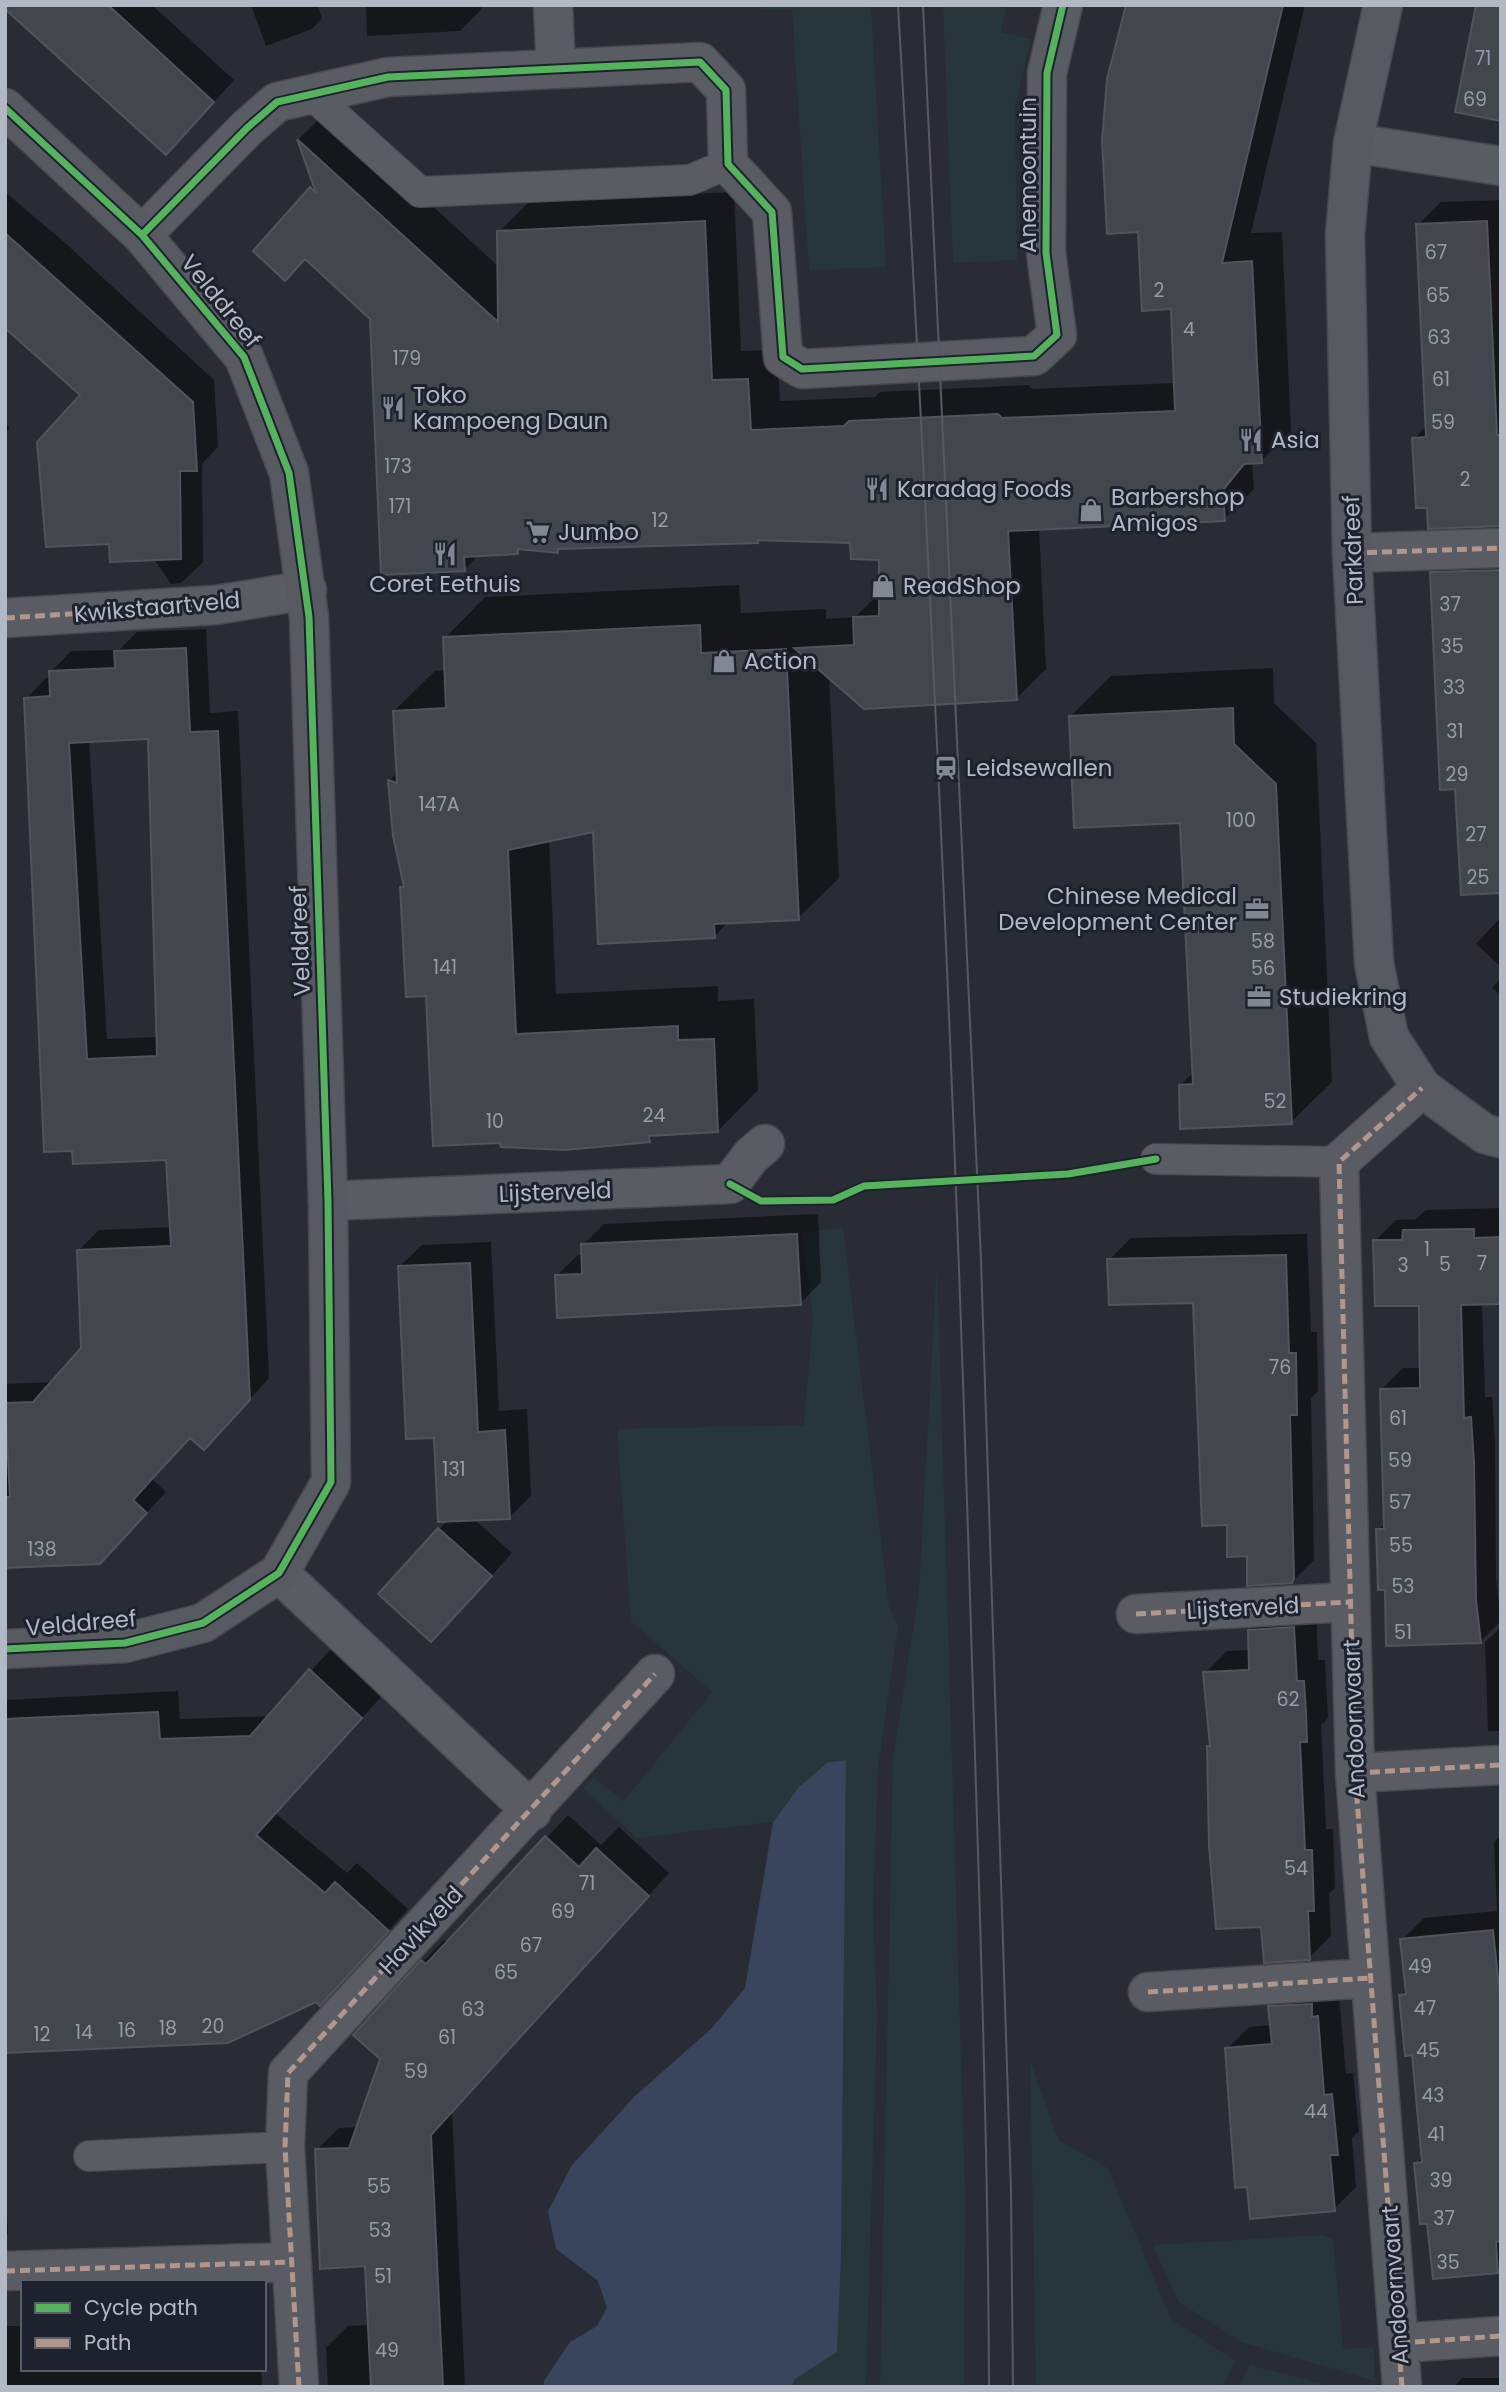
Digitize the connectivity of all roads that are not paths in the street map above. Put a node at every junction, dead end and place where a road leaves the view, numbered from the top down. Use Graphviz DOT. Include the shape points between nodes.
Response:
graph roads {
  1 [pos="553,5"];
  2 [pos="1063,5"];
  3 [pos="1383,5"];
  4 [pos="556,69"];
  5 [pos="310,93"];
  6 [pos="5,108"];
  7 [pos="1353,143"];
  8 [pos="1500,159"];
  9 [pos="728,164"];
  10 [pos="142,235"];
  11 [pos="1501,548"];
  12 [pos="1352,553"];
  13 [pos="307,590"];
  14 [pos="5,618"];
  15 [pos="1422,1088"];
  16 [pos="1501,1138"];
  17 [pos="765,1144"];
  18 [pos="1156,1159"];
  19 [pos="1339,1162"];
  20 [pos="328,1201"];
  21 [pos="279,1573"];
  22 [pos="1349,1602"];
  23 [pos="1136,1614"];
  24 [pos="5,1649"];
  25 [pos="655,1674"];
  26 [pos="1501,1765"];
  27 [pos="1355,1773"];
  28 [pos="532,1811"];
  29 [pos="1371,1978"];
  30 [pos="1148,1992"];
  31 [pos="285,2147"];
  32 [pos="89,2156"];
  33 [pos="292,2262"];
  34 [pos="5,2271"];
  35 [pos="1501,2336"];
  36 [pos="1400,2343"];
  37 [pos="299,2387"];
  38 [pos="1402,2387"];
  1 -- 4 [label="street"];
  2 -- 9 [label="street, Anemoontuin" via="1047,73 1045,253 1057,335 1034,356 802,369 783,357 772,212"];
  3 -- 7 [label="street, Parkdreef"];
  4 -- 5 [label="street" via="388,78"];
  4 -- 9 [label="street" via="700,62 726,90"];
  5 -- 9 [label="lane" via="420,192 690,180"];
  5 -- 10 [label="street" via="278,102 247,128"];
  6 -- 10 [label="street, Velddreef"];
  7 -- 8 [label="street"];
  7 -- 12 [label="street, Parkdreef" via="1345,235"];
  10 -- 13 [label="street, Velddreef" via="244,357 289,473"];
  11 -- 12 [label="street"];
  12 -- 15 [label="street, Parkdreef" via="1374,963 1388,1037"];
  13 -- 14 [label="street, Kwikstaartveld" via="216,605"];
  13 -- 20 [label="street, Velddreef"];
  15 -- 16 [label="street" via="1485,1134"];
  15 -- 19 [label="street"];
  17 -- 20 [label="street, Lijsterveld" via="730,1184"];
  18 -- 19 [label="lane"];
  19 -- 22 [label="street, Andoornvaart"];
  20 -- 21 [label="street, Velddreef" via="331,1482"];
  21 -- 24 [label="street, Velddreef" via="204,1623 125,1643"];
  21 -- 28 [label="street"];
  22 -- 23 [label="street, Lijsterveld"];
  22 -- 27 [label="street, Andoornvaart"];
  25 -- 28 [label="street, Havikveld"];
  26 -- 27 [label="street"];
  27 -- 29 [label="street, Andoornvaart"];
  28 -- 31 [label="street, Havikveld" via="288,2073"];
  29 -- 30 [label="street"];
  29 -- 36 [label="street, Andoornvaart"];
  31 -- 32 [label="lane"];
  31 -- 33 [label="street, Havikveld"];
  33 -- 34 [label="street"];
  33 -- 37 [label="street, Havikveld"];
  35 -- 36 [label="street"];
  36 -- 38 [label="street, Andoornvaart"];
}
